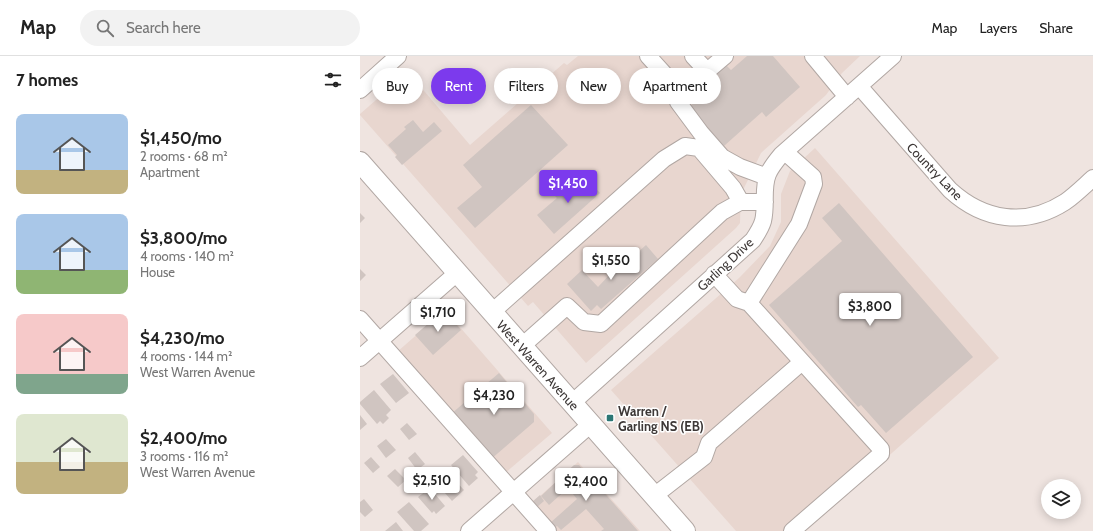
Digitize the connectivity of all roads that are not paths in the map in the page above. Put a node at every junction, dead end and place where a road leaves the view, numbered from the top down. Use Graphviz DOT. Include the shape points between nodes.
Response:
graph roads {
  1 [pos="398,56"];
  2 [pos="648,56"];
  3 [pos="693,56"];
  4 [pos="725,56"];
  5 [pos="813,56"];
  6 [pos="893,56"];
  7 [pos="658,68"];
  8 [pos="704,68"];
  9 [pos="712,68"];
  10 [pos="361,88"];
  11 [pos="853,92"];
  12 [pos="679,104"];
  13 [pos="785,152"];
  14 [pos="360,162"];
  15 [pos="767,177"];
  16 [pos="1093,178"];
  17 [pos="741,202"];
  18 [pos="765,202"];
  19 [pos="457,273"];
  20 [pos="714,274"];
  21 [pos="749,303"];
  22 [pos="492,312"];
  23 [pos="360,319"];
  24 [pos="380,340"];
  25 [pos="522,346"];
  26 [pos="360,358"];
  27 [pos="802,362"];
  28 [pos="572,403"];
  29 [pos="591,424"];
  30 [pos="513,492"];
  31 [pos="654,496"];
  32 [pos="469,531"];
  33 [pos="548,531"];
  34 [pos="685,531"];
  35 [pos="792,531"];
  1 -- 10 [label="street"];
  2 -- 7 [label="street"];
  3 -- 8 [label="street"];
  4 -- 9 [label="street"];
  5 -- 11 [label="street, Country Lane"];
  6 -- 11 [label="street, Garling Drive"];
  11 -- 13 [label="street, Garling Drive"];
  11 -- 16 [label="street, Country Lane" via="950,190 978,210 1012,218 1049,211"];
  12 -- 15 [label="street" via="722,157"];
  13 -- 15 [label="street, Garling Drive" via="773,164"];
  13 -- 21 [label="street" via="813,177 814,184 799,224"];
  14 -- 19 [label="main road, West Warren Avenue"];
  15 -- 18 [label="street, Garling Drive"];
  17 -- 18 [label="street"];
  17 -- 22 [label="street" via="734,188 699,148 685,146 664,159 633,185"];
  17 -- 25 [label="street" via="722,212 601,324 584,322 568,306"];
  18 -- 20 [label="street, Garling Drive" via="763,220 756,236"];
  19 -- 22 [label="main road, West Warren Avenue"];
  19 -- 24 [label="street"];
  20 -- 21 [label="street" via="736,299"];
  20 -- 28 [label="street, Garling Drive"];
  21 -- 27 [label="street"];
  22 -- 25 [label="main road, West Warren Avenue"];
  23 -- 24 [label="street"];
  24 -- 26 [label="street"];
  24 -- 30 [label="street"];
  25 -- 28 [label="main road, West Warren Avenue"];
  27 -- 31 [label="street" via="709,442 704,457"];
  27 -- 35 [label="street" via="880,449 881,454"];
  28 -- 29 [label="main road, West Warren Avenue"];
  29 -- 30 [label="street"];
  29 -- 31 [label="main road, West Warren Avenue"];
  30 -- 32 [label="street"];
  30 -- 33 [label="street"];
  31 -- 34 [label="main road, West Warren Avenue"];
}
